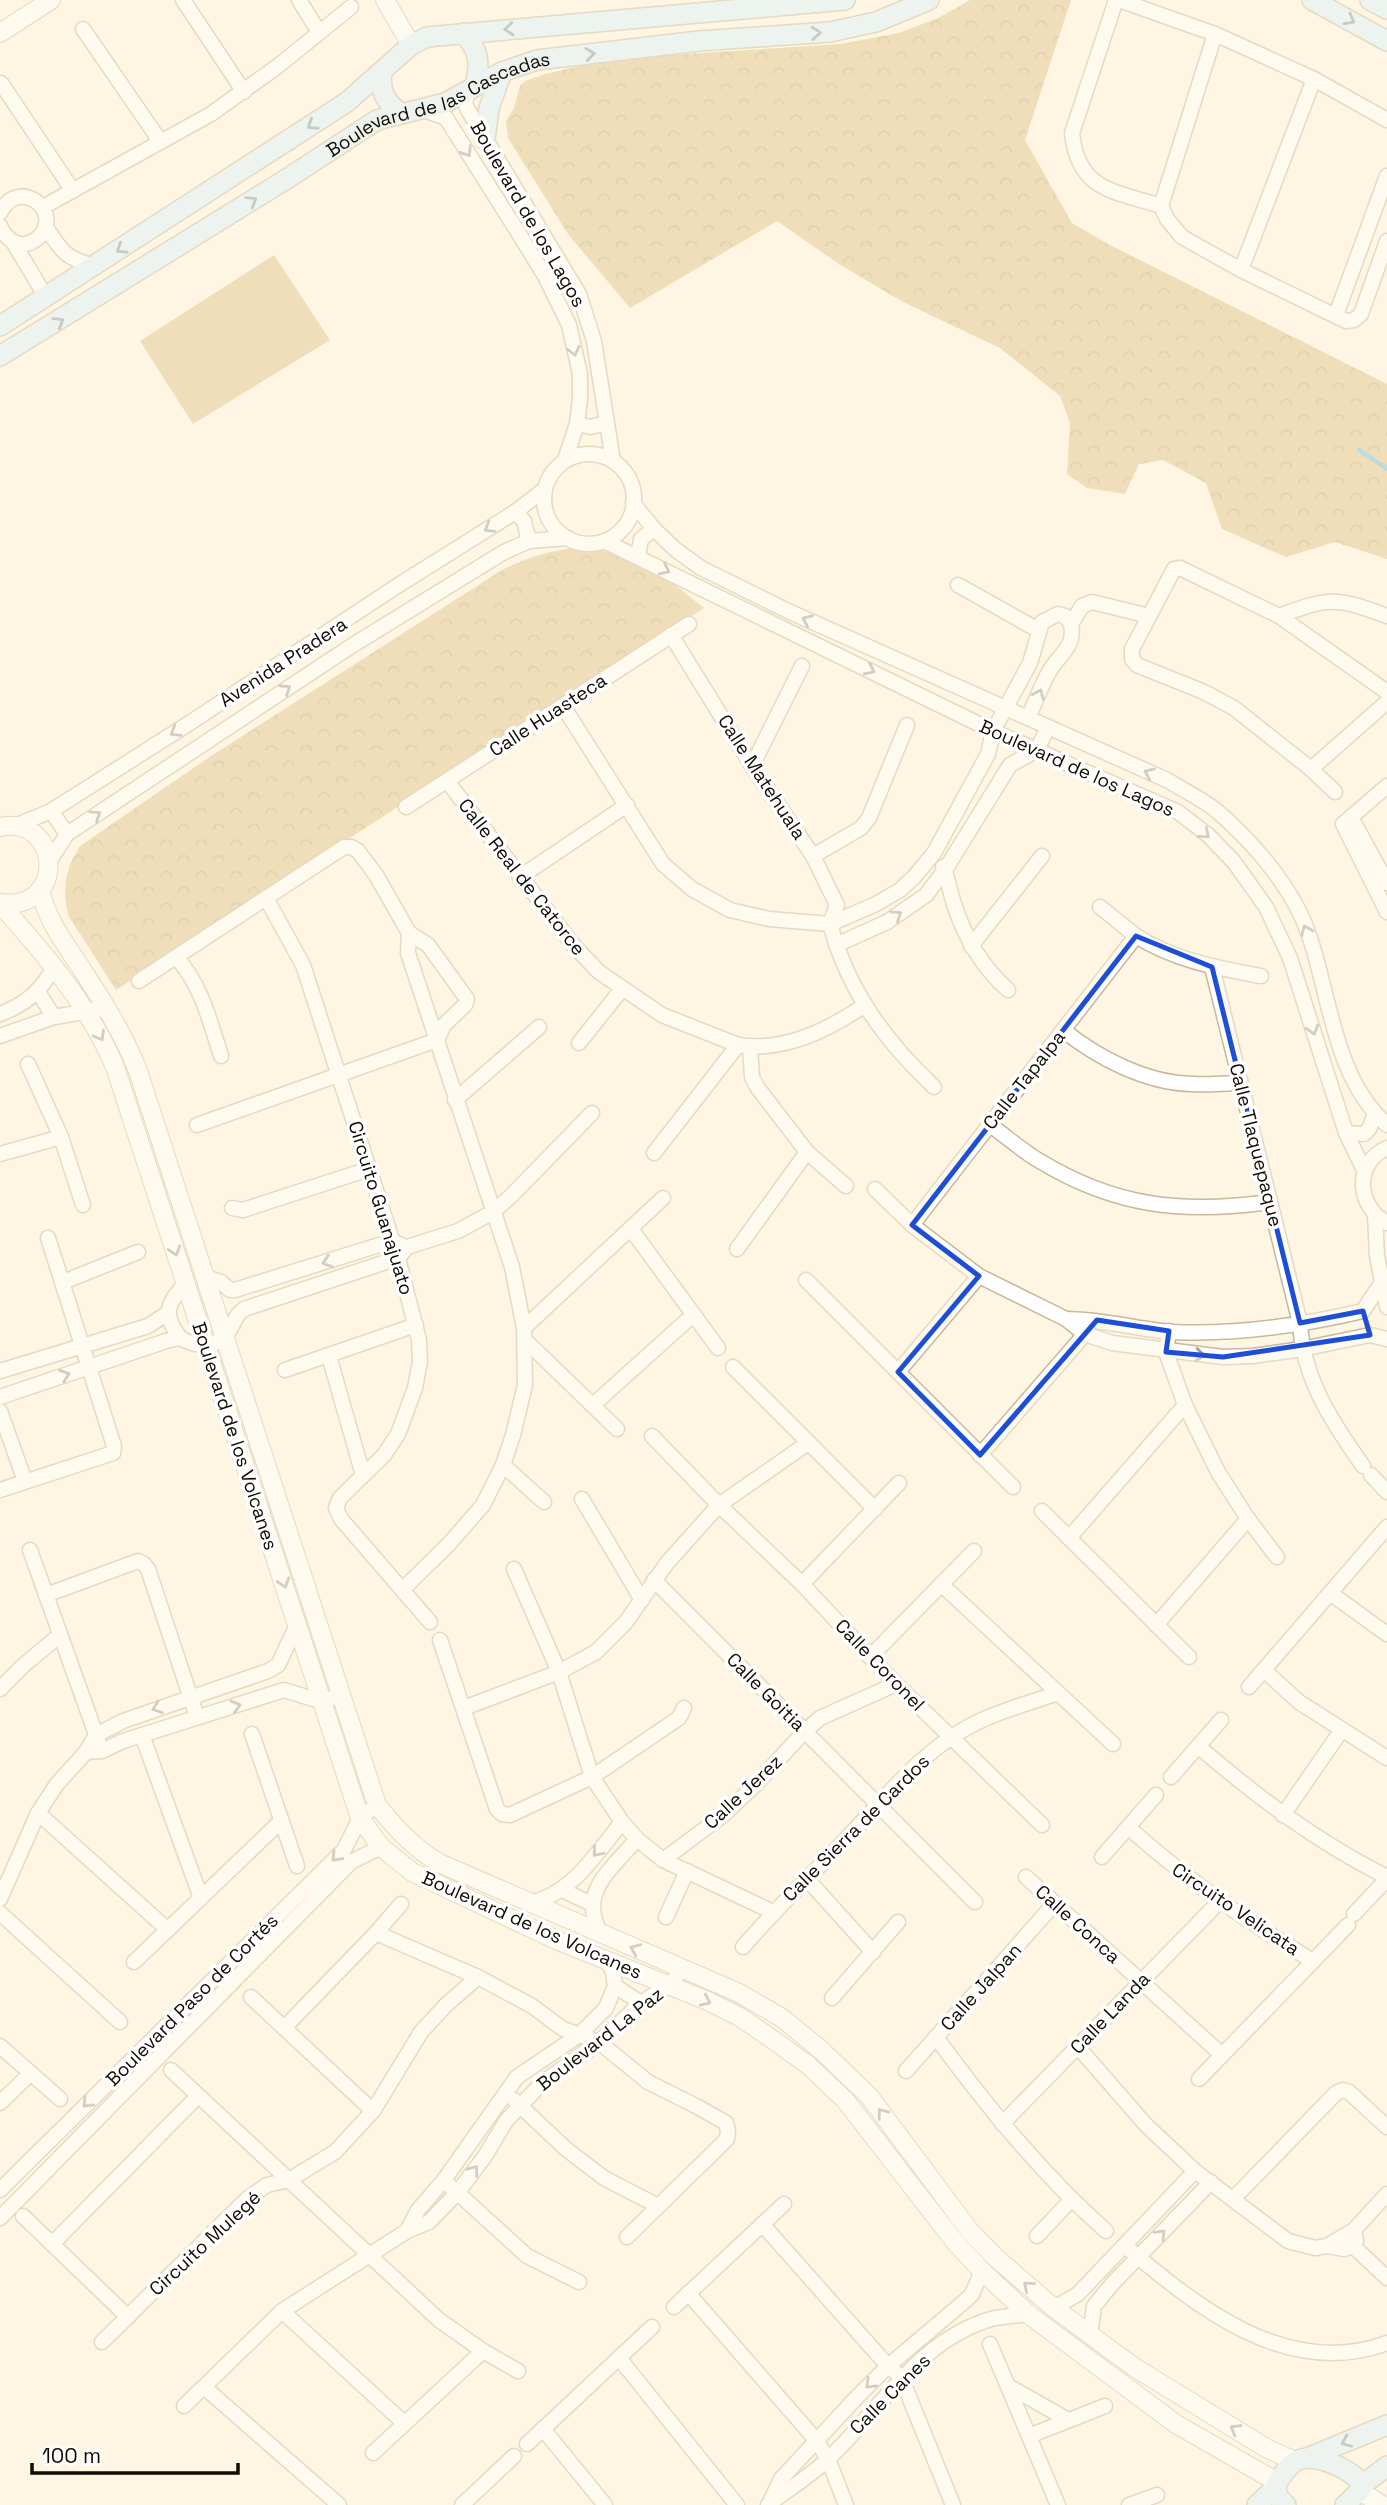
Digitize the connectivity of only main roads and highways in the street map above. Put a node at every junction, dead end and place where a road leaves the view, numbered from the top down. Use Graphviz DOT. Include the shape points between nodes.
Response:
graph roads {
  1 [pos="845,0"];
  2 [pos="929,0"];
  3 [pos="1312,0"];
  4 [pos="1370,0"];
  5 [pos="705,6"];
  6 [pos="1387,9"];
  7 [pos="463,33"];
  8 [pos="1387,41"];
  9 [pos="382,72"];
  10 [pos="502,72"];
  11 [pos="471,88"];
  12 [pos="410,111"];
  13 [pos="485,139"];
  14 [pos="0,326"];
  15 [pos="0,356"];
  16 [pos="1387,2425"];
  17 [pos="1301,2460"];
  18 [pos="1387,2466"];
  19 [pos="1276,2485"];
  20 [pos="1360,2489"];
  21 [pos="1257,2505"];
  22 [pos="1286,2505"];
  23 [pos="1345,2505"];
  1 -- 5 [label="main road, Boulevard de las Cascadas"];
  10 -- 2 [label="main road, Boulevard de las Cascadas, one-way" via="537,60 699,41 831,32 876,22"];
  3 -- 8 [label="main road, one-way"];
  4 -- 6 [label="main road"];
  5 -- 7 [label="main road, Boulevard de las Cascadas, one-way"];
  7 -- 9 [label="main road, Boulevard de las Cascadas" via="427,37 411,45"];
  7 -- 11 [label="main road" via="478,54 479,69"];
  9 -- 12 [label="main road" via="383,98"];
  9 -- 14 [label="main road, Boulevard de las Cascadas, one-way" via="347,102"];
  10 -- 11 [label="main road, Boulevard de las Cascadas"];
  10 -- 13 [label="main road" via="489,108"];
  11 -- 12 [label="main road, Boulevard de las Cascadas" via="445,103"];
  15 -- 12 [label="main road, Boulevard de las Cascadas, one-way" via="377,120"];
  16 -- 17 [label="main road, one-way"];
  17 -- 19 [label="main road"];
  17 -- 20 [label="main road" via="1345,2469 1359,2480"];
  18 -- 20 [label="main road"];
  19 -- 21 [label="main road"];
  19 -- 22 [label="main road"];
  20 -- 23 [label="main road"];
}
